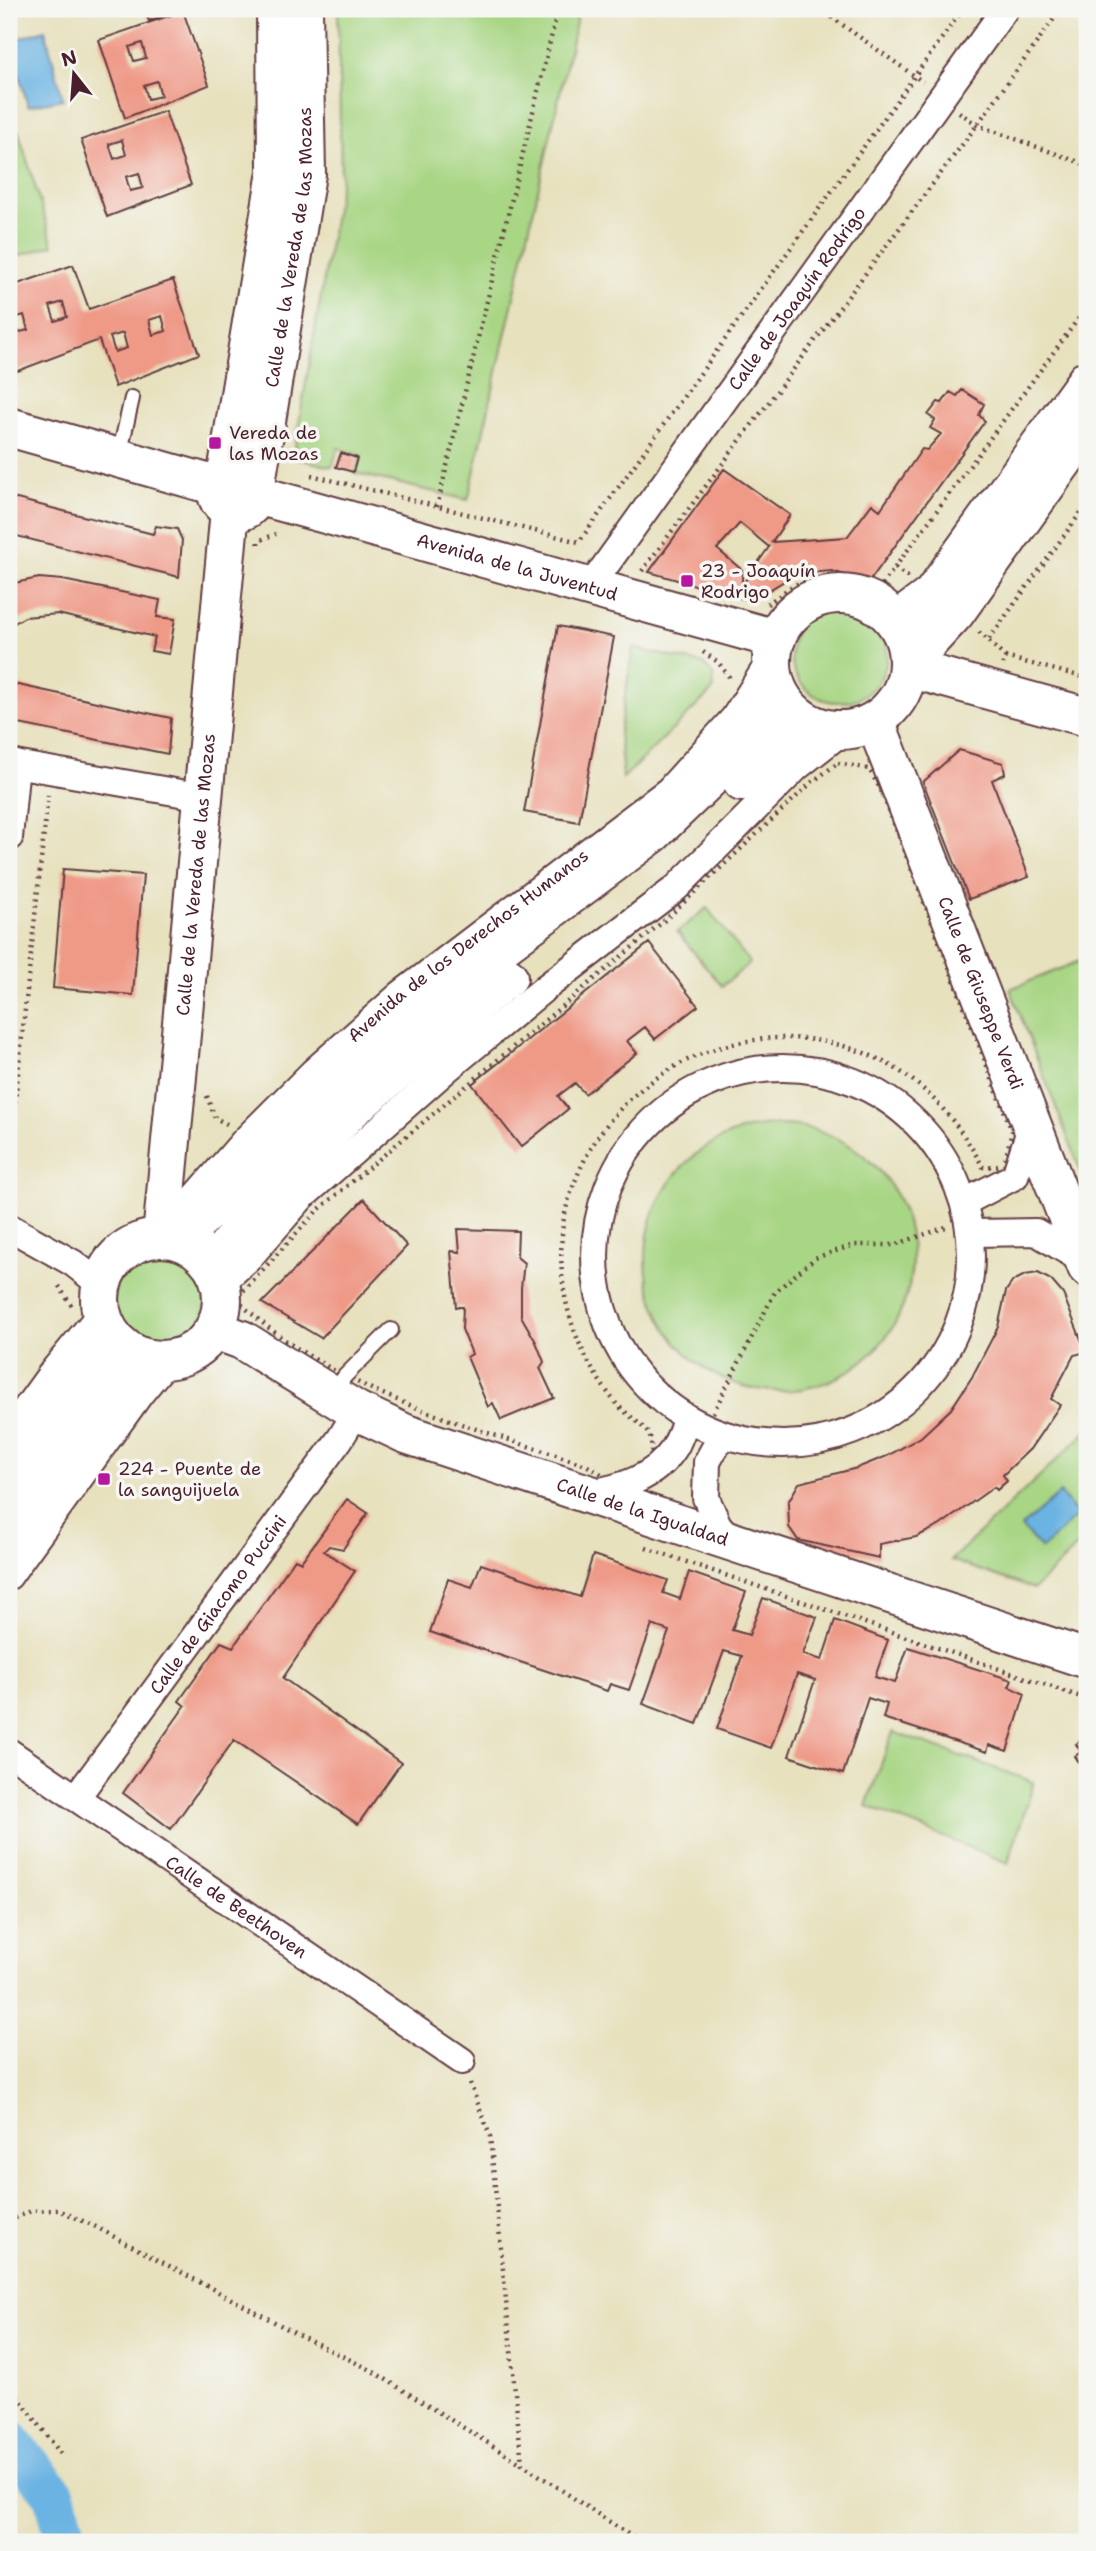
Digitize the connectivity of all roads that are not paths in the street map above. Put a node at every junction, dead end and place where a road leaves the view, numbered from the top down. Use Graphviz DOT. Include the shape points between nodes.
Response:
graph roads {
  1 [pos="276,9"];
  2 [pos="303,9"];
  3 [pos="1006,9"];
  4 [pos="1087,380"];
  5 [pos="132,398"];
  6 [pos="9,427"];
  7 [pos="1087,428"];
  8 [pos="118,457"];
  9 [pos="237,490"];
  10 [pos="590,587"];
  11 [pos="896,622"];
  12 [pos="769,635"];
  13 [pos="909,665"];
  14 [pos="782,698"];
  15 [pos="1087,717"];
  16 [pos="845,726"];
  17 [pos="12,764"];
  18 [pos="203,797"];
  19 [pos="9,838"];
  20 [pos="1032,1124"];
  21 [pos="968,1217"];
  22 [pos="9,1227"];
  23 [pos="161,1235"];
  24 [pos="1086,1265"];
  25 [pos="217,1274"];
  26 [pos="123,1329"];
  27 [pos="215,1330"];
  28 [pos="391,1330"];
  29 [pos="344,1394"];
  30 [pos="704,1427"];
  31 [pos="9,1432"];
  32 [pos="9,1479"];
  33 [pos="586,1493"];
  34 [pos="9,1529"];
  35 [pos="732,1541"];
  36 [pos="9,1576"];
  37 [pos="1087,1659"];
  38 [pos="9,1752"];
  39 [pos="76,1798"];
  40 [pos="462,2061"];
  1 -- 9 [label="street, Calle de la Vereda de las Mozas" via="277,172"];
  2 -- 9 [label="street, Calle de la Vereda de las Mozas" via="306,174"];
  3 -- 10 [label="street, Calle de Joaquín Rodrigo"];
  4 -- 11 [label="street" via="932,595"];
  5 -- 8 [label="lane"];
  6 -- 8 [label="street, Avenida de la Juventud"];
  7 -- 13 [label="street" via="955,613"];
  8 -- 9 [label="street, Avenida de la Juventud"];
  9 -- 10 [label="street, Avenida de la Juventud"];
  9 -- 18 [label="street, Calle de la Vereda de las Mozas"];
  10 -- 12 [label="street, Avenida de la Juventud"];
  11 -- 12 [label="street" via="868,599 831,594 797,608"];
  11 -- 13 [label="street" via="904,636"];
  12 -- 14 [label="street" via="774,679"];
  12 -- 23 [label="street, Avenida de los Derechos Humanos" via="734,718 669,790 401,994 244,1141"];
  13 -- 15 [label="street"];
  13 -- 16 [label="street" via="905,684 888,711"];
  14 -- 16 [label="street" via="797,715"];
  14 -- 23 [label="street, Avenida de los Derechos Humanos" via="756,734 652,834 505,944"];
  16 -- 20 [label="street, Calle de Giuseppe Verdi"];
  16 -- 25 [label="street" via="776,749 670,853 522,965 352,1109 282,1177"];
  17 -- 18 [label="street"];
  17 -- 19 [label="street"];
  18 -- 23 [label="street, Calle de la Vereda de las Mozas"];
  20 -- 21 [label="street" via="1015,1176"];
  20 -- 24 [label="street, Calle de Giuseppe Verdi"];
  21 -- 24 [label="street" via="1036,1232"];
  21 -- 30 [label="street" via="968,1296 944,1355 902,1403 847,1434 785,1445"];
  21 -- 30 [label="street" via="945,1157 914,1119 875,1090 829,1072 780,1067 732,1074 687,1093 648,1123 618,1162 600,1208 593,1256 600,1305 618,1350 648,1389"];
  22 -- 26 [label="street" via="73,1263"];
  23 -- 25 [label="street" via="191,1246"];
  23 -- 26 [label="street" via="122,1252 109,1267"];
  25 -- 27 [label="street" via="223,1299"];
  26 -- 27 [label="street" via="195,1351"];
  26 -- 31 [label="street" via="53,1371"];
  26 -- 32 [label="street" via="93,1360"];
  26 -- 34 [label="street" via="115,1377"];
  26 -- 36 [label="street" via="140,1394"];
  27 -- 29 [label="street, Calle de la Igualdad"];
  28 -- 29 [label="lane"];
  29 -- 33 [label="street, Calle de la Igualdad" via="406,1434"];
  29 -- 39 [label="street, Calle de Giacomo Puccini" via="340,1439"];
  30 -- 33 [label="street" via="650,1474 615,1489"];
  30 -- 35 [label="street" via="706,1498 718,1525"];
  33 -- 35 [label="street, Calle de la Igualdad"];
  35 -- 37 [label="street, Calle de la Igualdad"];
  38 -- 39 [label="street, Calle de Beethoven"];
  39 -- 40 [label="street, Calle de Beethoven"];
}
